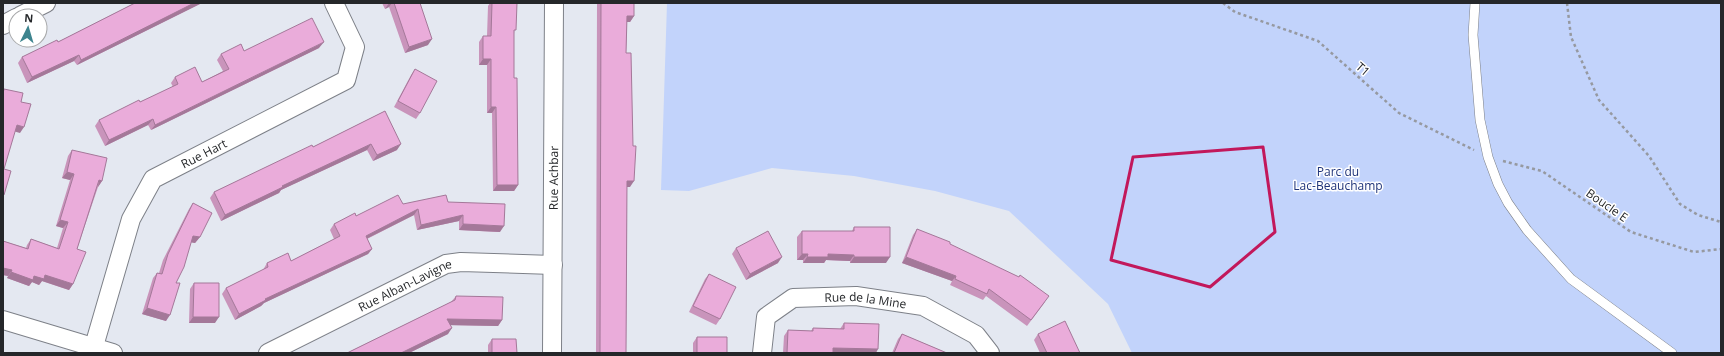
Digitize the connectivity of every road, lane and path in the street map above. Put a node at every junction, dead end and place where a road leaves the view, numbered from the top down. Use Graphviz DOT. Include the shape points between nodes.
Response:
graph roads {
  1 [pos="46,3"];
  2 [pos="334,3"];
  3 [pos="554,3"];
  4 [pos="1223,3"];
  5 [pos="1475,3"];
  6 [pos="1567,3"];
  7 [pos="36,8"];
  8 [pos="1488,157"];
  9 [pos="1721,222"];
  10 [pos="1721,249"];
  11 [pos="553,265"];
  12 [pos="3,320"];
  13 [pos="93,350"];
  14 [pos="113,353"];
  15 [pos="268,353"];
  16 [pos="552,353"];
  17 [pos="762,353"];
  18 [pos="990,353"];
  19 [pos="1672,353"];
  1 -- 7 [label="street"];
  2 -- 13 [label="street, Rue Hart" via="355,47 346,80 153,179 131,219"];
  3 -- 11 [label="street, Rue Achbar"];
  4 -- 8 [label="path, T1" via="1235,12 1318,41 1399,113"];
  5 -- 8 [label="lane" via="1473,43 1480,120"];
  6 -- 9 [label="path" via="1571,37 1599,100 1649,156 1680,204 1698,215"];
  8 -- 10 [label="path, Boucle E" via="1542,171 1631,232 1694,252"];
  8 -- 19 [label="lane" via="1508,204 1526,230 1572,279"];
  11 -- 15 [label="street, Rue Alban-Lavigne" via="461,262 446,264"];
  11 -- 16 [label="street, Rue Achbar"];
  12 -- 13 [label="street"];
  13 -- 14 [label="street"];
  17 -- 18 [label="street, Rue de la Mine" via="766,317 793,298 856,296 923,306 976,335"];
}
